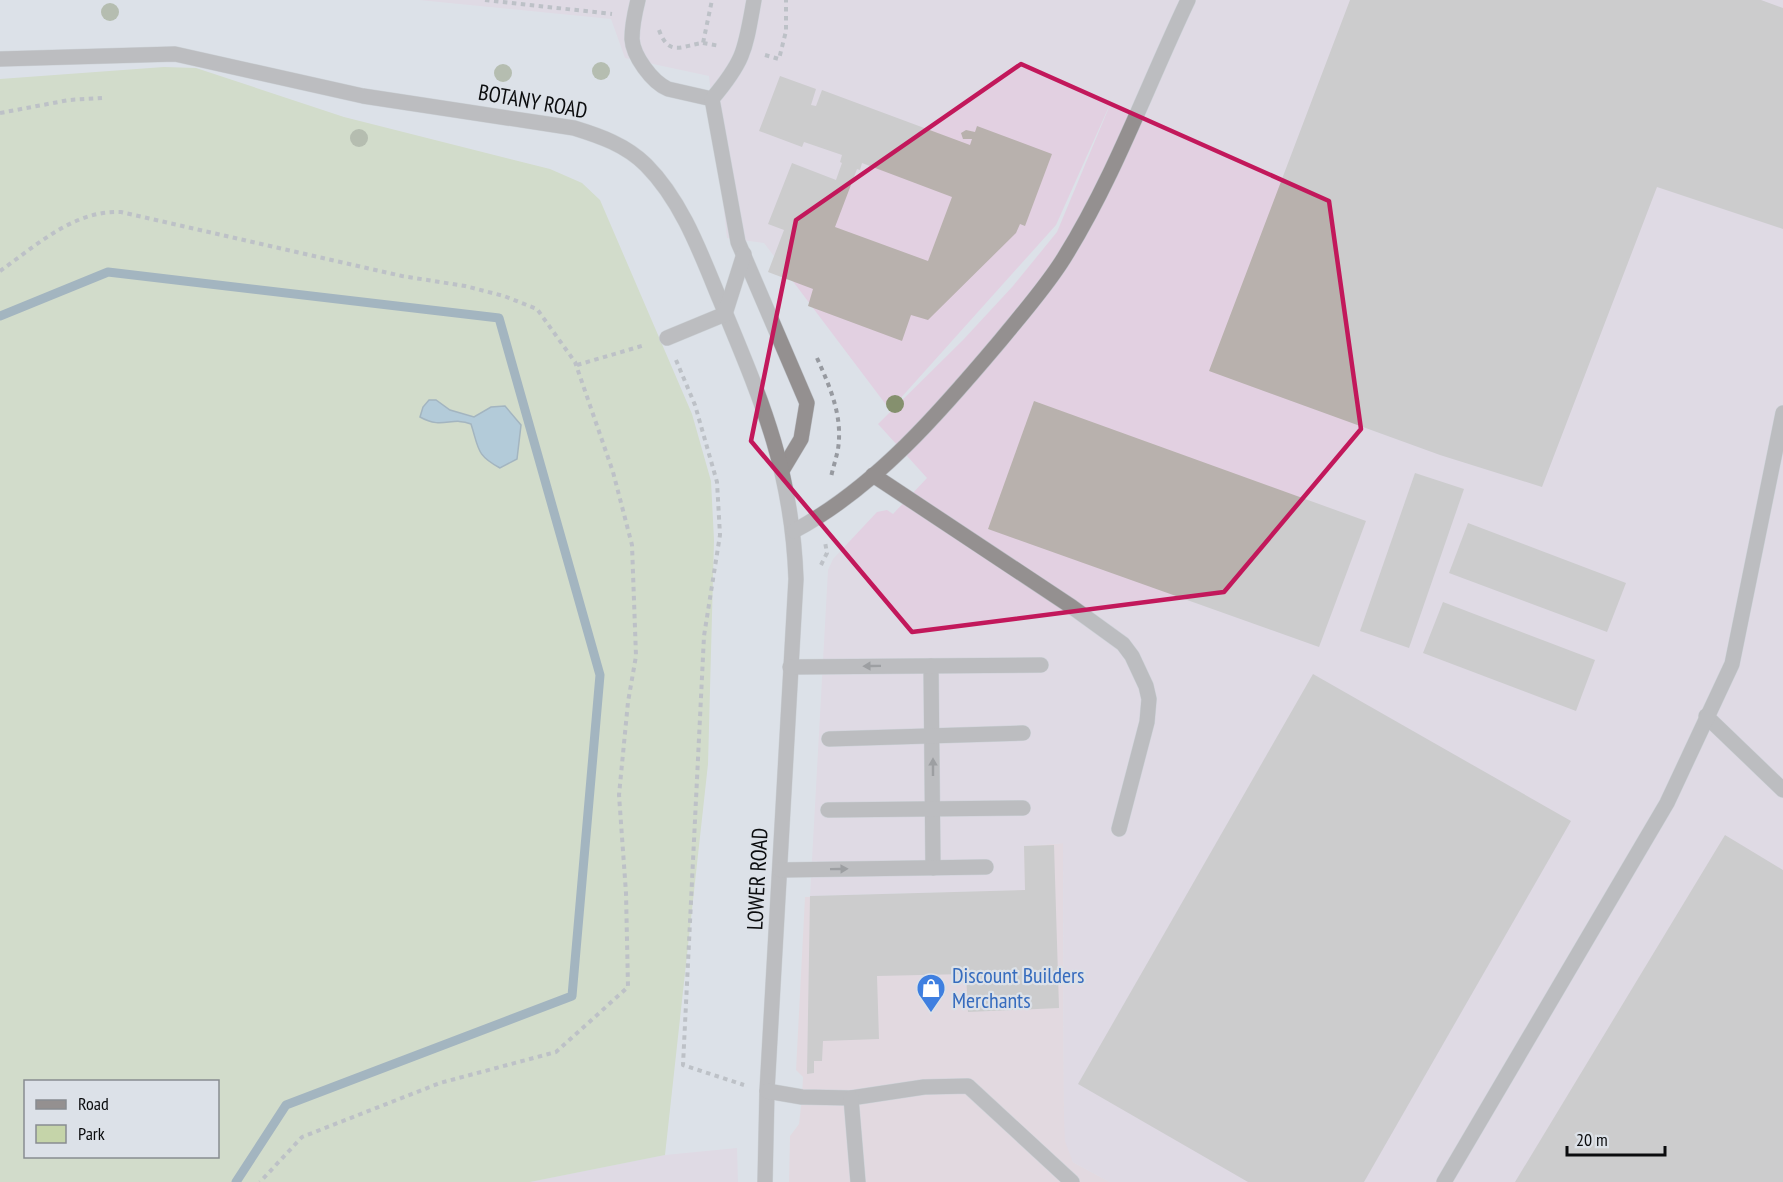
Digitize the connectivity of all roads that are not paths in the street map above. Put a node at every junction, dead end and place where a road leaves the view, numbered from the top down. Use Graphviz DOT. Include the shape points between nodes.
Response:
graph roads {
  1 [pos="638,0"];
  2 [pos="754,0"];
  3 [pos="1188,0"];
  4 [pos="0,59"];
  5 [pos="712,99"];
  6 [pos="744,254"];
  7 [pos="725,314"];
  8 [pos="667,338"];
  9 [pos="1783,413"];
  10 [pos="783,469"];
  11 [pos="873,475"];
  12 [pos="794,531"];
  13 [pos="796,579"];
  14 [pos="1041,665"];
  15 [pos="931,666"];
  16 [pos="790,668"];
  17 [pos="1706,716"];
  18 [pos="1023,733"];
  19 [pos="933,735"];
  20 [pos="829,739"];
  21 [pos="1783,790"];
  22 [pos="1023,808"];
  23 [pos="828,810"];
  24 [pos="932,810"];
  25 [pos="1119,829"];
  26 [pos="986,867"];
  27 [pos="933,868"];
  28 [pos="780,870"];
  29 [pos="767,1091"];
  30 [pos="851,1098"];
  31 [pos="765,1182"];
  32 [pos="858,1182"];
  33 [pos="1072,1182"];
  34 [pos="1444,1182"];
  1 -- 5 [label="street" via="632,40 658,83"];
  2 -- 5 [label="street" via="745,51 737,68"];
  3 -- 11 [label="street" via="1129,137 1063,259 954,396"];
  4 -- 7 [label="street, BOTANY ROAD" via="175,54 363,96 587,132 635,155 663,184 685,223"];
  5 -- 6 [label="street" via="738,242"];
  6 -- 7 [label="street"];
  6 -- 10 [label="street" via="807,403 801,439"];
  7 -- 8 [label="street"];
  7 -- 10 [label="street, BOTANY ROAD" via="762,403"];
  9 -- 17 [label="street" via="1732,664"];
  10 -- 12 [label="street, BOTANY ROAD"];
  11 -- 12 [label="street" via="820,517"];
  11 -- 25 [label="street" via="1124,644 1149,699 1147,722"];
  12 -- 13 [label="street, BOTANY ROAD"];
  13 -- 16 [label="street, LOWER ROAD"];
  14 -- 15 [label="street"];
  15 -- 16 [label="street, one-way"];
  15 -- 19 [label="street"];
  16 -- 28 [label="street, LOWER ROAD"];
  17 -- 21 [label="street"];
  17 -- 34 [label="street" via="1666,803"];
  18 -- 19 [label="street"];
  19 -- 20 [label="street"];
  24 -- 19 [label="street, one-way"];
  22 -- 24 [label="street"];
  23 -- 24 [label="street"];
  24 -- 27 [label="street"];
  26 -- 27 [label="street"];
  28 -- 27 [label="street, one-way"];
  28 -- 29 [label="street, LOWER ROAD"];
  29 -- 30 [label="street" via="802,1097"];
  29 -- 31 [label="street, LOWER ROAD"];
  30 -- 32 [label="street"];
  30 -- 33 [label="street" via="924,1087 968,1086"];
}
